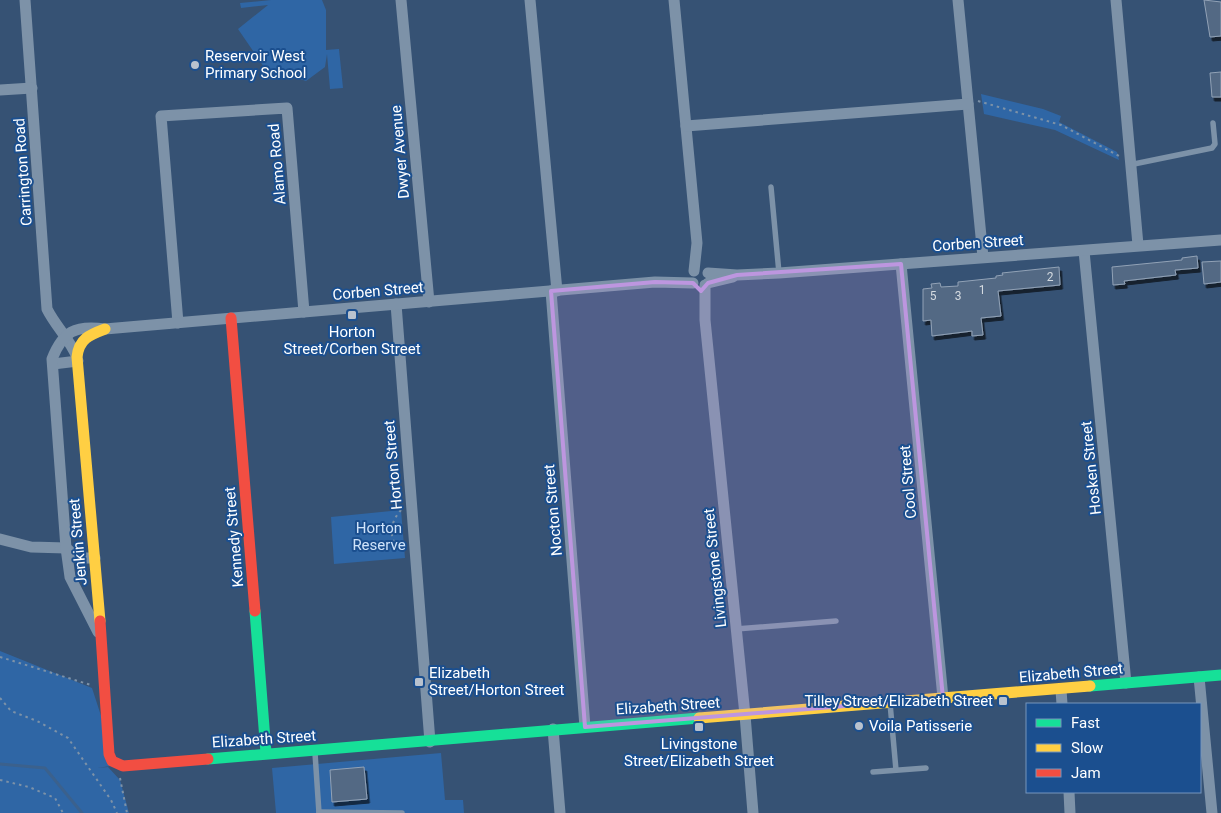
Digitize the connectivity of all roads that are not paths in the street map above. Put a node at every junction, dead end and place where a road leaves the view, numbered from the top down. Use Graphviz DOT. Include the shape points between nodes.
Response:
graph roads {
  1 [pos="25,0"];
  2 [pos="401,0"];
  3 [pos="530,0"];
  4 [pos="674,0"];
  5 [pos="958,0"];
  6 [pos="1116,0"];
  7 [pos="32,88"];
  8 [pos="0,90"];
  9 [pos="968,99"];
  10 [pos="1213,123"];
  11 [pos="686,126"];
  12 [pos="1129,162"];
  13 [pos="771,186"];
  14 [pos="1221,240"];
  15 [pos="1138,245"];
  16 [pos="1084,251"];
  17 [pos="983,257"];
  18 [pos="901,264"];
  19 [pos="779,273"];
  20 [pos="700,278"];
  21 [pos="554,291"];
  22 [pos="429,302"];
  23 [pos="396,304"];
  24 [pos="304,312"];
  25 [pos="231,318"];
  26 [pos="178,323"];
  27 [pos="104,329"];
  28 [pos="66,335"];
  29 [pos="77,359"];
  30 [pos="52,364"];
  31 [pos="0,539"];
  32 [pos="66,548"];
  33 [pos="96,558"];
  34 [pos="836,621"];
  35 [pos="736,629"];
  36 [pos="101,638"];
  37 [pos="1221,675"];
  38 [pos="1199,677"];
  39 [pos="1126,683"];
  40 [pos="1060,690"];
  41 [pos="944,698"];
  42 [pos="890,702"];
  43 [pos="1062,703"];
  44 [pos="745,715"];
  45 [pos="585,727"];
  46 [pos="553,729"];
  47 [pos="430,742"];
  48 [pos="314,750"];
  49 [pos="266,753"];
  50 [pos="118,765"];
  51 [pos="926,768"];
  52 [pos="896,770"];
  53 [pos="874,772"];
  54 [pos="1069,793"];
  55 [pos="1214,807"];
  56 [pos="319,813"];
  57 [pos="333,813"];
  58 [pos="402,813"];
  59 [pos="560,813"];
  60 [pos="753,813"];
  61 [pos="1070,813"];
  1 -- 7 [label="street, Carrington Road"];
  2 -- 22 [label="street, Dwyer Avenue"];
  3 -- 21 [label="street, Nocton Street"];
  4 -- 11 [label="street, Livingstone Street"];
  5 -- 9 [label="street"];
  6 -- 12 [label="street"];
  7 -- 8 [label="street"];
  7 -- 28 [label="street, Carrington Road" via="48,310 53,322"];
  9 -- 11 [label="street"];
  9 -- 17 [label="street"];
  10 -- 12 [label="lane" via="1215,144 1212,148"];
  11 -- 20 [label="street, Livingstone Street"];
  12 -- 15 [label="street"];
  13 -- 19 [label="lane"];
  14 -- 15 [label="street, Corben Street"];
  15 -- 16 [label="street, Corben Street"];
  16 -- 17 [label="street, Corben Street"];
  16 -- 39 [label="street, Hosken Street"];
  17 -- 18 [label="street, Corben Street"];
  18 -- 19 [label="street, Corben Street"];
  18 -- 41 [label="street, Cool Street"];
  19 -- 20 [label="street, Corben Street"];
  20 -- 21 [label="street, Corben Street"];
  20 -- 35 [label="street, Livingstone Street"];
  21 -- 22 [label="street, Corben Street"];
  21 -- 45 [label="street, Nocton Street"];
  22 -- 23 [label="street, Corben Street"];
  23 -- 24 [label="street, Corben Street"];
  23 -- 47 [label="street, Horton Street"];
  24 -- 25 [label="street, Corben Street"];
  24 -- 26 [label="street, Alamo Road" via="287,108 161,116"];
  25 -- 26 [label="street, Corben Street"];
  25 -- 49 [label="street, Kennedy Street"];
  26 -- 27 [label="street, Corben Street"];
  27 -- 28 [label="street" via="80,329"];
  27 -- 29 [label="street" via="81,340"];
  28 -- 29 [label="street, Carrington Road"];
  28 -- 30 [label="street" via="58,345"];
  29 -- 30 [label="street"];
  29 -- 33 [label="street, Jenkin Street"];
  30 -- 32 [label="street"];
  31 -- 32 [label="street" via="32,547"];
  32 -- 33 [label="street" via="78,558"];
  32 -- 36 [label="street" via="70,576"];
  33 -- 36 [label="street, Jenkin Street"];
  34 -- 35 [label="lane"];
  35 -- 44 [label="street, Livingstone Street"];
  36 -- 50 [label="street, Jenkin Street" via="109,754"];
  37 -- 38 [label="street, Elizabeth Street"];
  38 -- 39 [label="street, Elizabeth Street"];
  38 -- 55 [label="street"];
  39 -- 40 [label="street, Elizabeth Street"];
  40 -- 41 [label="street, Elizabeth Street"];
  40 -- 43 [label="street"];
  41 -- 42 [label="street, Elizabeth Street"];
  42 -- 44 [label="street, Elizabeth Street"];
  42 -- 52 [label="lane"];
  44 -- 45 [label="street, Elizabeth Street"];
  44 -- 60 [label="street, Livingstone Street"];
  45 -- 46 [label="street, Elizabeth Street"];
  46 -- 47 [label="street, Elizabeth Street"];
  46 -- 59 [label="street"];
  47 -- 48 [label="street, Elizabeth Street"];
  48 -- 49 [label="street, Elizabeth Street"];
  48 -- 56 [label="lane"];
  49 -- 50 [label="street, Elizabeth Street"];
  51 -- 52 [label="lane"];
  52 -- 53 [label="lane"];
  54 -- 61 [label="street"];
  56 -- 57 [label="lane"];
  57 -- 58 [label="lane"];
}
